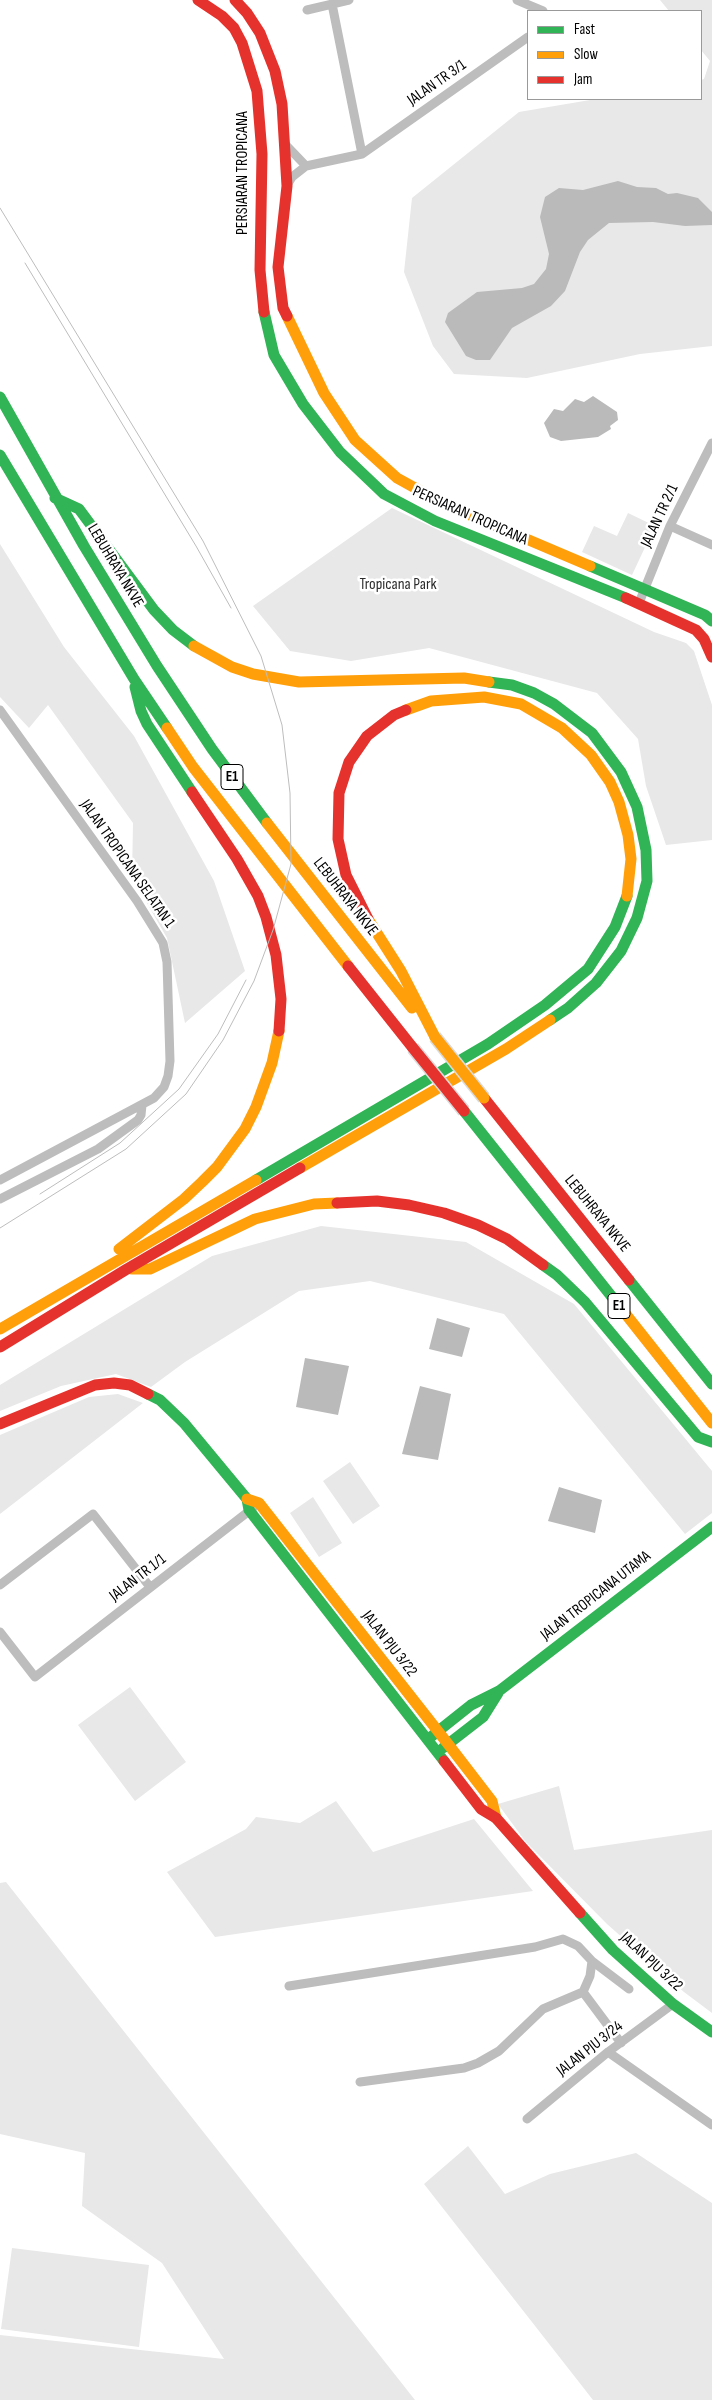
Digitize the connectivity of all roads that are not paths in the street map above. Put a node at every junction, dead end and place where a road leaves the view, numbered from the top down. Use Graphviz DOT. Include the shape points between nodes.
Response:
graph roads {
  1 [pos="198,0"];
  2 [pos="235,0"];
  3 [pos="349,0"];
  4 [pos="517,0"];
  5 [pos="332,4"];
  6 [pos="307,10"];
  7 [pos="540,10"];
  8 [pos="527,38"];
  9 [pos="284,143"];
  10 [pos="362,154"];
  11 [pos="306,166"];
  12 [pos="287,186"];
  13 [pos="0,397"];
  14 [pos="712,444"];
  15 [pos="0,455"];
  16 [pos="55,498"];
  17 [pos="670,526"];
  18 [pos="711,543"];
  19 [pos="644,590"];
  20 [pos="639,603"];
  21 [pos="712,621"];
  22 [pos="712,657"];
  23 [pos="134,679"];
  24 [pos="0,710"];
  25 [pos="435,1037"];
  26 [pos="142,1105"];
  27 [pos="0,1180"];
  28 [pos="0,1199"];
  29 [pos="108,1265"];
  30 [pos="127,1269"];
  31 [pos="0,1329"];
  32 [pos="0,1347"];
  33 [pos="712,1384"];
  34 [pos="712,1422"];
  35 [pos="0,1424"];
  36 [pos="712,1442"];
  37 [pos="247,1499"];
  38 [pos="259,1503"];
  39 [pos="249,1510"];
  40 [pos="712,1527"];
  41 [pos="0,1585"];
  42 [pos="150,1587"];
  43 [pos="0,1632"];
  44 [pos="499,1691"];
  45 [pos="438,1731"];
  46 [pos="426,1740"];
  47 [pos="448,1744"];
  48 [pos="437,1753"];
  49 [pos="496,1818"];
  50 [pos="592,1961"];
  51 [pos="289,1986"];
  52 [pos="628,1989"];
  53 [pos="583,1992"];
  54 [pos="673,2004"];
  55 [pos="712,2032"];
  56 [pos="621,2042"];
  57 [pos="608,2052"];
  58 [pos="360,2082"];
  59 [pos="527,2119"];
  60 [pos="712,2125"];
  1 -- 20 [label="main road, PERSIARAN TROPICANA" via="234,28 257,91 262,154 259,218 263,306 274,355 303,404 340,452 384,494 435,521"];
  2 -- 9 [label="main road, PERSIARAN TROPICANA" via="260,33 275,71 282,104"];
  3 -- 5 [label="street"];
  4 -- 7 [label="street"];
  5 -- 6 [label="street"];
  5 -- 10 [label="street"];
  8 -- 10 [label="street, JALAN TR 3/1"];
  9 -- 11 [label="street"];
  9 -- 12 [label="main road, PERSIARAN TROPICANA"];
  10 -- 11 [label="street, JALAN TR 3/1"];
  11 -- 12 [label="street" via="292,177"];
  12 -- 19 [label="main road, PERSIARAN TROPICANA" via="278,267 284,308 324,393 356,440 396,478 444,504"];
  13 -- 16 [label="main road, LEBUHRAYA NKVE / E1"];
  14 -- 17 [label="street, JALAN TR 2/1"];
  15 -- 23 [label="main road, E1"];
  16 -- 25 [label="main road, LEBUHRAYA NKVE / E1" via="157,666 212,749 309,879"];
  16 -- 30 [label="main road" via="79,509 154,610 173,630 189,643 232,667 299,682 464,678 512,686 554,704 592,733 621,772 637,808 648,868 643,901 630,935 606,972 568,1008 506,1049"];
  17 -- 18 [label="street"];
  17 -- 19 [label="street, JALAN TR 2/1"];
  19 -- 20 [label="street, JALAN TR 2/1"];
  19 -- 21 [label="main road, PERSIARAN TROPICANA" via="705,615"];
  20 -- 22 [label="main road, PERSIARAN TROPICANA" via="696,630"];
  23 -- 29 [label="main road" via="135,693 147,724 258,896 276,955 281,999 272,1063 245,1129 217,1167 184,1199 122,1245"];
  23 -- 34 [label="main road, E1, bridge" via="225,810"];
  24 -- 26 [label="street, JALAN TROPICANA SELATAN 1" via="137,900 163,943 167,962 170,1061 164,1087"];
  25 -- 29 [label="main road" via="401,971 374,933 346,875 338,840 339,793 349,762 367,736 394,715 431,701 452,698 484,697 520,704 562,728 591,755 610,782 624,818 631,858 627,898 607,941 588,968 563,991 488,1044"];
  25 -- 33 [label="main road, LEBUHRAYA NKVE / E1, bridge"];
  26 -- 27 [label="street, JALAN TROPICANA SELATAN 1"];
  26 -- 28 [label="street, JALAN TROPICANA SELATAN 1" via="138,1120 98,1149"];
  29 -- 31 [label="main road"];
  30 -- 32 [label="main road"];
  30 -- 36 [label="main road" via="150,1269 255,1219 314,1204 377,1201 444,1213 507,1239 562,1280 585,1302 698,1437"];
  35 -- 37 [label="main road, JALAN PJU 3/22" via="95,1385 130,1385 160,1400"];
  37 -- 38 [label="main road"];
  37 -- 39 [label="main road, JALAN PJU 3/22"];
  38 -- 39 [label="street, JALAN TR 1/1"];
  38 -- 45 [label="main road, JALAN PJU 3/22"];
  39 -- 42 [label="street, JALAN TR 1/1"];
  39 -- 46 [label="main road, JALAN PJU 3/22"];
  40 -- 44 [label="main road, JALAN TROPICANA UTAMA"];
  41 -- 42 [label="street" via="92,1514"];
  42 -- 43 [label="street, JALAN TR 1/1" via="35,1677"];
  44 -- 45 [label="main road, JALAN TROPICANA UTAMA" via="471,1705"];
  44 -- 47 [label="main road, JALAN TROPICANA UTAMA" via="483,1717"];
  45 -- 46 [label="main road, JALAN TROPICANA UTAMA"];
  45 -- 47 [label="main road, JALAN PJU 3/22"];
  46 -- 48 [label="main road, JALAN PJU 3/22"];
  47 -- 48 [label="main road, JALAN TROPICANA UTAMA"];
  47 -- 49 [label="main road, JALAN PJU 3/22" via="492,1801"];
  48 -- 49 [label="main road, JALAN PJU 3/22" via="481,1809"];
  49 -- 54 [label="main road, JALAN PJU 3/22" via="613,1950"];
  50 -- 51 [label="street" via="578,1946 563,1939 535,1948"];
  50 -- 52 [label="street"];
  50 -- 53 [label="street"];
  53 -- 56 [label="street"];
  53 -- 58 [label="street" via="543,2008 499,2051 478,2063 464,2068"];
  54 -- 55 [label="main road, JALAN PJU 3/22"];
  54 -- 56 [label="street, JALAN PJU 3/24"];
  56 -- 57 [label="street, JALAN PJU 3/24"];
  57 -- 59 [label="street, JALAN PJU 3/24"];
  57 -- 60 [label="street"];
}
